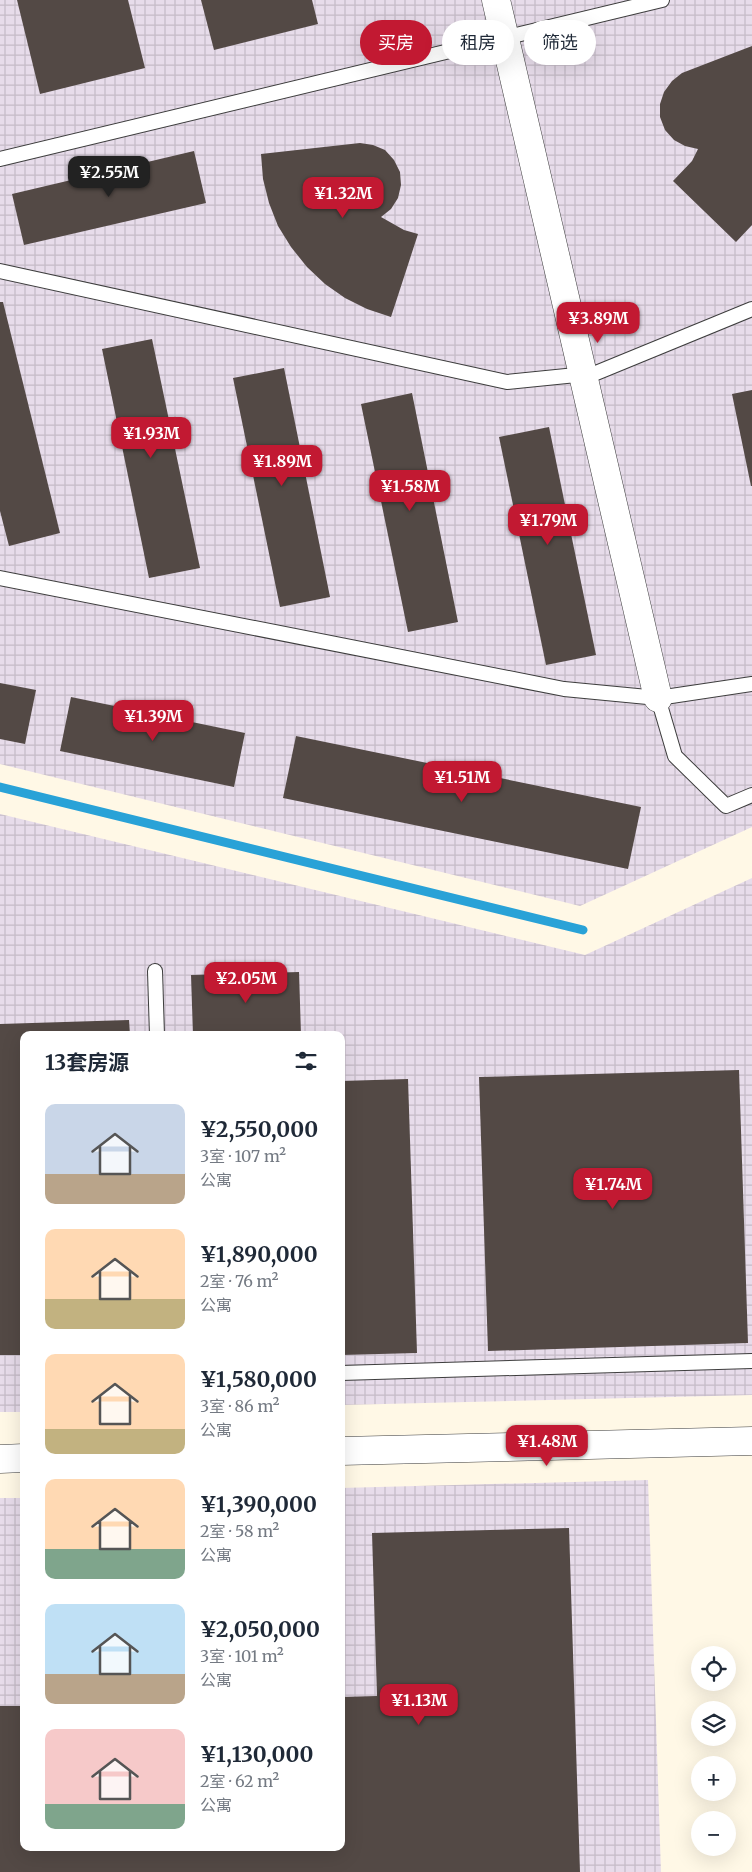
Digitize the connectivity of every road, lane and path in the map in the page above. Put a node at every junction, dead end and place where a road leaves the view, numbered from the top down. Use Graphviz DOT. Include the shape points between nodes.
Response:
graph roads {
  1 [pos="496,0"];
  2 [pos="662,0"];
  3 [pos="501,20"];
  4 [pos="514,35"];
  5 [pos="442,52"];
  6 [pos="511,65"];
  7 [pos="0,159"];
  8 [pos="0,271"];
  9 [pos="752,309"];
  10 [pos="583,375"];
  11 [pos="0,578"];
  12 [pos="752,684"];
  13 [pos="658,698"];
  14 [pos="752,795"];
  15 [pos="155,971"];
  16 [pos="157,1031"];
  17 [pos="752,1362"];
  18 [pos="345,1374"];
  19 [pos="752,1442"];
  20 [pos="345,1451"];
  21 [pos="0,1458"];
  22 [pos="20,1458"];
  1 -- 3 [label="street"];
  2 -- 4 [label="lane"];
  5 -- 7 [label="lane"];
  6 -- 10 [label="street"];
  8 -- 10 [label="lane" via="507,382"];
  9 -- 10 [label="lane" via="596,373"];
  10 -- 13 [label="street"];
  11 -- 13 [label="lane" via="564,688"];
  12 -- 13 [label="lane"];
  13 -- 14 [label="lane" via="675,756 726,806"];
  15 -- 16 [label="lane"];
  17 -- 18 [label="lane"];
  19 -- 20 [label="street"];
  21 -- 22 [label="street"];
}
